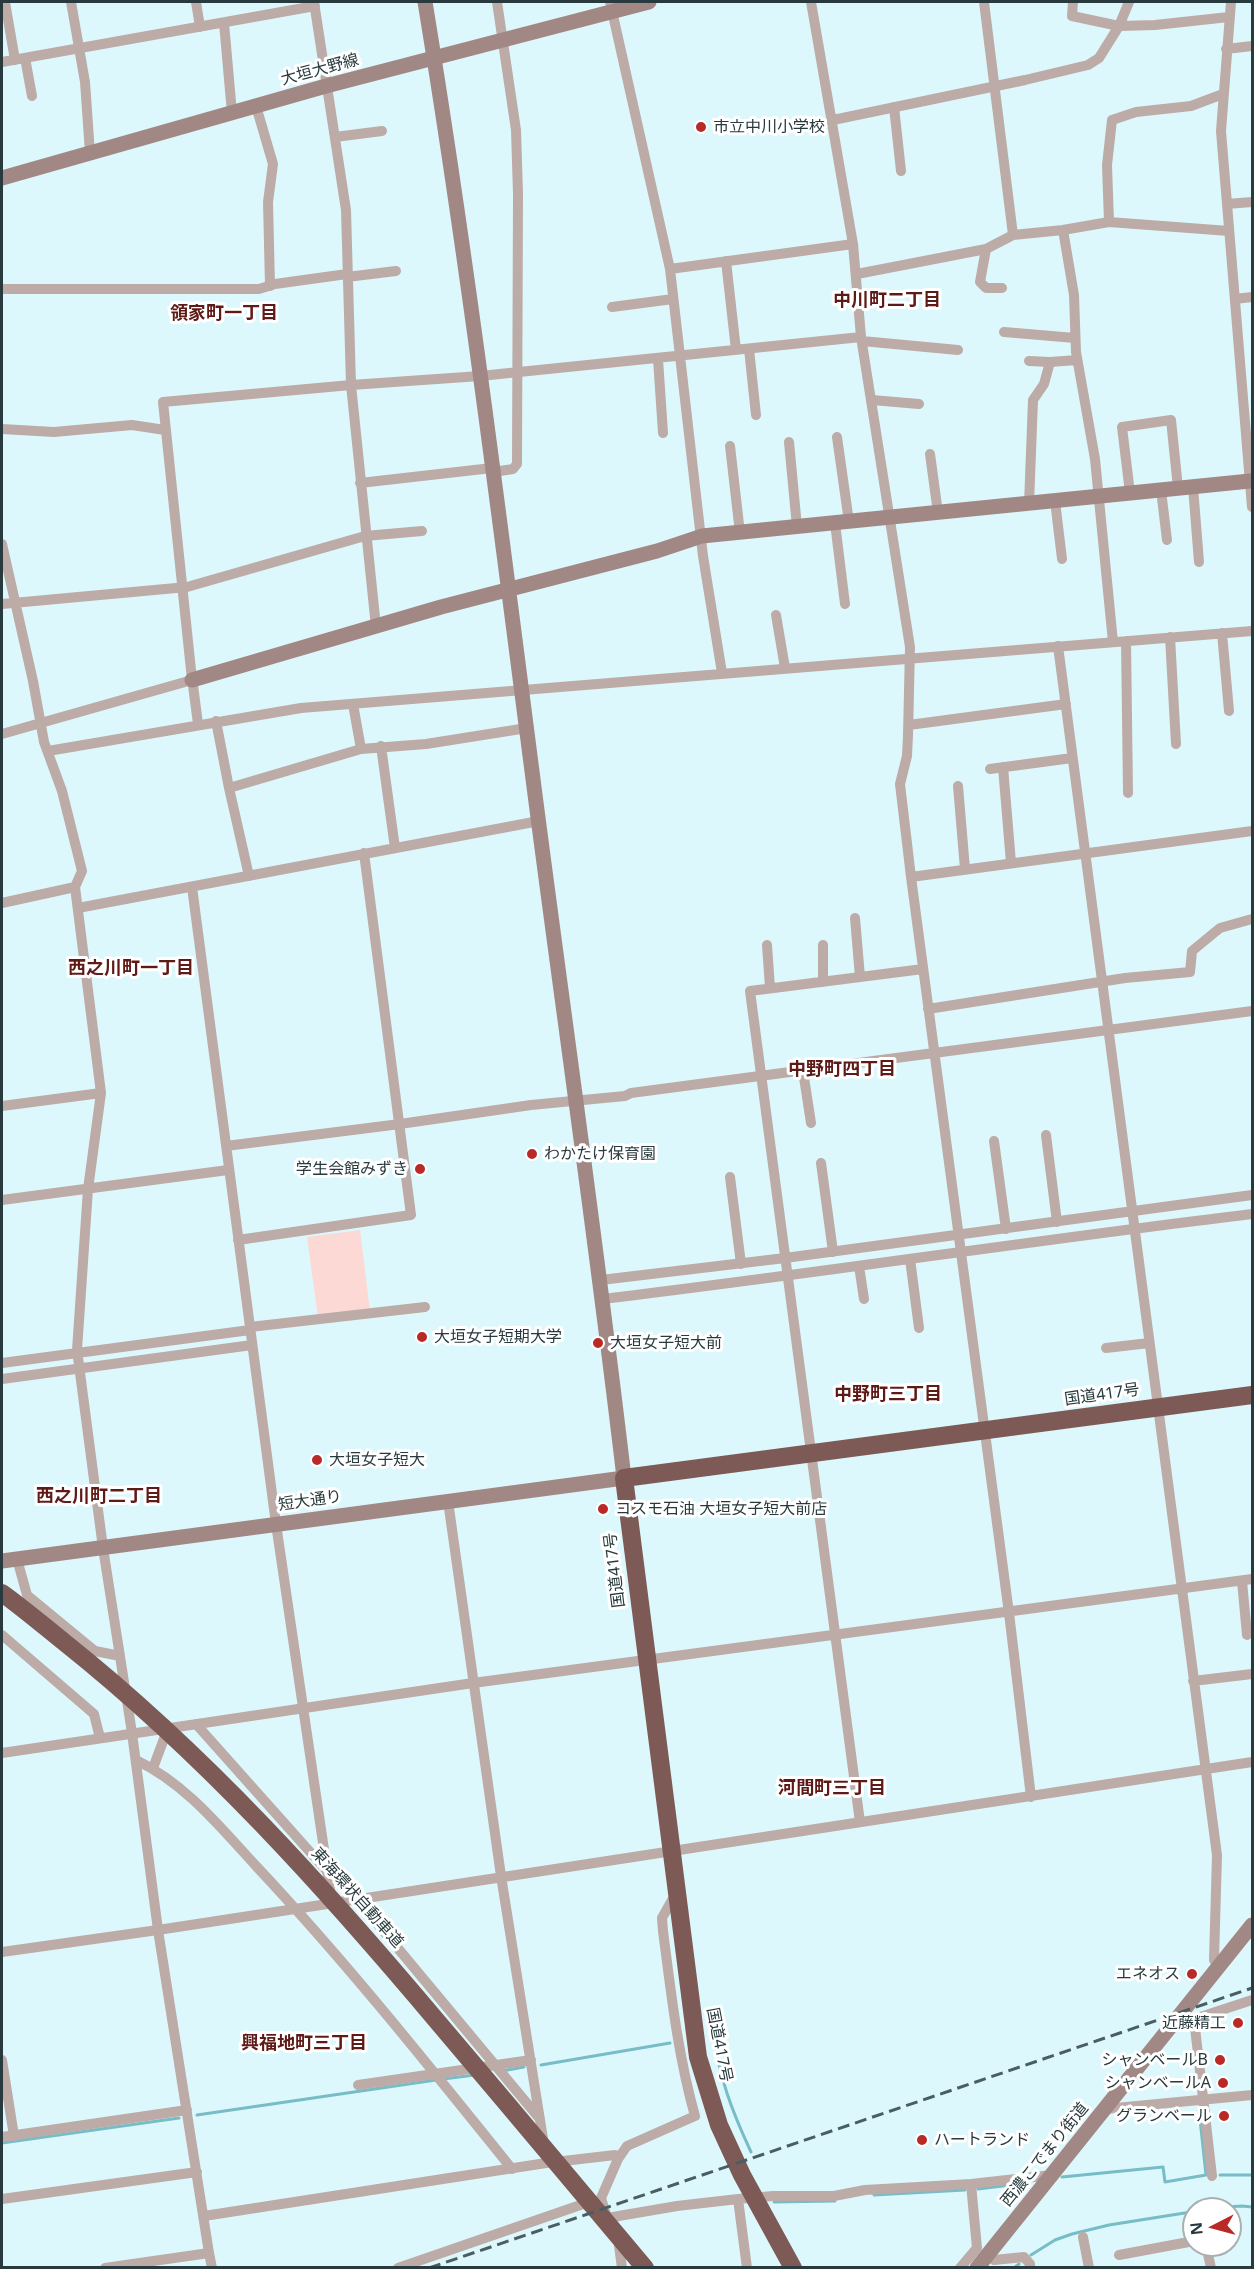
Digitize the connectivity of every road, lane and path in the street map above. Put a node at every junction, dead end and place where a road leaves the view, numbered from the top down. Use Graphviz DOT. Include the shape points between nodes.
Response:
graph roads {
  1 [pos="4,2"];
  2 [pos="71,2"];
  3 [pos="196,2"];
  4 [pos="425,2"];
  5 [pos="497,2"];
  6 [pos="649,2"];
  7 [pos="811,2"];
  8 [pos="984,2"];
  9 [pos="1073,2"];
  10 [pos="1129,2"];
  11 [pos="1231,2"];
  12 [pos="315,4"];
  13 [pos="611,7"];
  14 [pos="1229,17"];
  15 [pos="224,23"];
  16 [pos="1119,26"];
  17 [pos="200,27"];
  18 [pos="504,39"];
  19 [pos="1252,46"];
  20 [pos="79,49"];
  21 [pos="1226,49"];
  22 [pos="434,58"];
  23 [pos="20,59"];
  24 [pos="2,62"];
  25 [pos="326,86"];
  26 [pos="994,87"];
  27 [pos="1222,94"];
  28 [pos="32,96"];
  29 [pos="256,106"];
  30 [pos="894,107"];
  31 [pos="232,113"];
  32 [pos="833,120"];
  33 [pos="382,130"];
  34 [pos="335,137"];
  35 [pos="90,153"];
  36 [pos="901,171"];
  37 [pos="2,178"];
  38 [pos="1252,202"];
  39 [pos="1227,204"];
  40 [pos="1109,222"];
  41 [pos="1062,230"];
  42 [pos="1229,231"];
  43 [pos="1013,235"];
  44 [pos="853,244"];
  45 [pos="986,249"];
  46 [pos="726,261"];
  47 [pos="670,269"];
  48 [pos="396,271"];
  49 [pos="857,274"];
  50 [pos="347,276"];
  51 [pos="270,286"];
  52 [pos="1002,288"];
  53 [pos="2,289"];
  54 [pos="1252,297"];
  55 [pos="673,299"];
  56 [pos="1235,299"];
  57 [pos="612,307"];
  58 [pos="1004,332"];
  59 [pos="1075,338"];
  60 [pos="862,339"];
  61 [pos="749,349"];
  62 [pos="736,350"];
  63 [pos="957,351"];
  64 [pos="680,357"];
  65 [pos="658,358"];
  66 [pos="1077,360"];
  67 [pos="1029,361"];
  68 [pos="1050,362"];
  69 [pos="516,372"];
  70 [pos="480,376"];
  71 [pos="351,385"];
  72 [pos="872,400"];
  73 [pos="919,404"];
  74 [pos="756,415"];
  75 [pos="1249,427"];
  76 [pos="2,429"];
  77 [pos="165,430"];
  78 [pos="663,433"];
  79 [pos="837,437"];
  80 [pos="789,442"];
  81 [pos="730,446"];
  82 [pos="930,454"];
  83 [pos="493,470"];
  84 [pos="1251,481"];
  85 [pos="360,483"];
  86 [pos="1186,488"];
  87 [pos="1161,490"];
  88 [pos="1130,493"];
  89 [pos="1098,496"];
  90 [pos="1055,501"];
  91 [pos="1029,504"];
  92 [pos="1252,507"];
  93 [pos="938,513"];
  94 [pos="891,518"];
  95 [pos="842,523"];
  96 [pos="797,527"];
  97 [pos="422,531"];
  98 [pos="740,533"];
  99 [pos="365,536"];
  100 [pos="702,536"];
  101 [pos="1167,540"];
  102 [pos="2,544"];
  103 [pos="1062,559"];
  104 [pos="1199,562"];
  105 [pos="183,587"];
  106 [pos="508,590"];
  107 [pos="16,602"];
  108 [pos="2,604"];
  109 [pos="845,604"];
  110 [pos="776,615"];
  111 [pos="376,627"];
  112 [pos="1252,631"];
  113 [pos="1222,633"];
  114 [pos="1170,637"];
  115 [pos="1126,641"];
  116 [pos="1113,642"];
  117 [pos="1058,646"];
  118 [pos="910,658"];
  119 [pos="785,668"];
  120 [pos="722,674"];
  121 [pos="192,680"];
  122 [pos="522,690"];
  123 [pos="353,704"];
  124 [pos="1066,704"];
  125 [pos="1229,711"];
  126 [pos="216,721"];
  127 [pos="40,723"];
  128 [pos="198,724"];
  129 [pos="909,725"];
  130 [pos="527,728"];
  131 [pos="2,734"];
  132 [pos="1176,744"];
  133 [pos="381,746"];
  134 [pos="361,749"];
  135 [pos="48,751"];
  136 [pos="1072,758"];
  137 [pos="1003,767"];
  138 [pos="990,769"];
  139 [pos="958,786"];
  140 [pos="230,788"];
  141 [pos="1128,794"];
  142 [pos="539,821"];
  143 [pos="1252,831"];
  144 [pos="395,848"];
  145 [pos="364,853"];
  146 [pos="1084,853"];
  147 [pos="1011,863"];
  148 [pos="965,869"];
  149 [pos="249,876"];
  150 [pos="911,877"];
  151 [pos="75,887"];
  152 [pos="192,887"];
  153 [pos="2,903"];
  154 [pos="78,908"];
  155 [pos="855,918"];
  156 [pos="1252,919"];
  157 [pos="767,945"];
  158 [pos="823,945"];
  159 [pos="923,969"];
  160 [pos="860,977"];
  161 [pos="823,982"];
  162 [pos="1101,983"];
  163 [pos="770,988"];
  164 [pos="928,1009"];
  165 [pos="1252,1011"];
  166 [pos="1107,1030"];
  167 [pos="935,1053"];
  168 [pos="803,1071"];
  169 [pos="762,1076"];
  170 [pos="101,1093"];
  171 [pos="577,1102"];
  172 [pos="2,1106"];
  173 [pos="811,1122"];
  174 [pos="400,1124"];
  175 [pos="1046,1135"];
  176 [pos="994,1141"];
  177 [pos="226,1146"];
  178 [pos="821,1162"];
  179 [pos="228,1170"];
  180 [pos="730,1177"];
  181 [pos="88,1189"];
  182 [pos="1252,1195"];
  183 [pos="2,1200"];
  184 [pos="1252,1214"];
  185 [pos="1133,1221"];
  186 [pos="1057,1222"];
  187 [pos="1006,1229"];
  188 [pos="238,1240"];
  189 [pos="960,1244"];
  190 [pos="833,1252"];
  191 [pos="910,1259"];
  192 [pos="741,1264"];
  193 [pos="859,1266"];
  194 [pos="786,1267"];
  195 [pos="602,1290"];
  196 [pos="864,1299"];
  197 [pos="425,1307"];
  198 [pos="919,1328"];
  199 [pos="250,1335"];
  200 [pos="1149,1343"];
  201 [pos="1106,1348"];
  202 [pos="78,1361"];
  203 [pos="2,1363"];
  204 [pos="2,1379"];
  205 [pos="1252,1395"];
  206 [pos="1158,1407"];
  207 [pos="984,1430"];
  208 [pos="812,1453"];
  209 [pos="624,1478"];
  210 [pos="448,1501"];
  211 [pos="276,1524"];
  212 [pos="103,1548"];
  213 [pos="17,1559"];
  214 [pos="2,1561"];
  215 [pos="1247,1580"];
  216 [pos="1180,1589"];
  217 [pos="2,1593"];
  218 [pos="1009,1613"];
  219 [pos="2,1635"];
  220 [pos="834,1635"];
  221 [pos="1247,1635"];
  222 [pos="120,1656"];
  223 [pos="646,1659"];
  224 [pos="1252,1677"];
  225 [pos="1193,1681"];
  226 [pos="473,1683"];
  227 [pos="302,1708"];
  228 [pos="196,1724"];
  229 [pos="168,1728"];
  230 [pos="132,1733"];
  231 [pos="100,1738"];
  232 [pos="2,1753"];
  233 [pos="135,1760"];
  234 [pos="1252,1762"];
  235 [pos="153,1768"];
  236 [pos="1205,1769"];
  237 [pos="1031,1797"];
  238 [pos="860,1822"];
  239 [pos="671,1851"];
  240 [pos="327,1871"];
  241 [pos="501,1876"];
  242 [pos="676,1893"];
  243 [pos="356,1898"];
  244 [pos="332,1902"];
  245 [pos="295,1908"];
  246 [pos="1252,1925"];
  247 [pos="158,1930"];
  248 [pos="2,1952"];
  249 [pos="1219,1967"];
  250 [pos="1252,2000"];
  251 [pos="2,2060"];
  252 [pos="531,2061"];
  253 [pos="494,2066"];
  254 [pos="435,2074"];
  255 [pos="358,2085"];
  256 [pos="1252,2095"];
  257 [pos="1202,2102"];
  258 [pos="1105,2109"];
  259 [pos="188,2110"];
  260 [pos="540,2119"];
  261 [pos="14,2136"];
  262 [pos="2,2137"];
  263 [pos="618,2159"];
  264 [pos="546,2163"];
  265 [pos="512,2169"];
  266 [pos="197,2172"];
  267 [pos="1052,2175"];
  268 [pos="1212,2176"];
  269 [pos="971,2184"];
  270 [pos="601,2198"];
  271 [pos="2,2199"];
  272 [pos="738,2199"];
  273 [pos="204,2216"];
  274 [pos="615,2217"];
  275 [pos="1083,2237"];
  276 [pos="1182,2243"];
  277 [pos="209,2253"];
  278 [pos="987,2255"];
  279 [pos="1119,2255"];
  280 [pos="110,2267"];
  281 [pos="105,2268"];
  282 [pos="212,2268"];
  283 [pos="398,2268"];
  284 [pos="622,2268"];
  285 [pos="645,2268"];
  286 [pos="747,2268"];
  287 [pos="793,2268"];
  288 [pos="960,2268"];
  289 [pos="977,2268"];
  290 [pos="1030,2268"];
  291 [pos="1089,2268"];
  1 -- 23 [label="street"];
  2 -- 20 [label="street"];
  3 -- 17 [label="street"];
  4 -- 22 [label="street"];
  5 -- 18 [label="street"];
  6 -- 13 [label="street, 大垣大野線"];
  7 -- 32 [label="street"];
  8 -- 26 [label="street"];
  9 -- 16 [label="street" via="1072,16"];
  10 -- 16 [label="street"];
  11 -- 14 [label="street"];
  12 -- 15 [label="street"];
  12 -- 25 [label="street"];
  13 -- 18 [label="street, 大垣大野線"];
  13 -- 47 [label="street"];
  14 -- 16 [label="street"];
  14 -- 21 [label="street"];
  15 -- 17 [label="street"];
  15 -- 31 [label="street"];
  16 -- 26 [label="street" via="1099,58 1088,64"];
  17 -- 20 [label="street"];
  18 -- 22 [label="street, 大垣大野線"];
  18 -- 69 [label="street" via="516,151"];
  19 -- 21 [label="street"];
  20 -- 23 [label="street"];
  20 -- 35 [label="street"];
  21 -- 27 [label="street"];
  22 -- 25 [label="street, 大垣大野線"];
  22 -- 70 [label="street"];
  23 -- 24 [label="street"];
  23 -- 28 [label="street"];
  25 -- 29 [label="street, 大垣大野線"];
  25 -- 34 [label="street"];
  26 -- 30 [label="street"];
  26 -- 43 [label="street"];
  27 -- 39 [label="street"];
  27 -- 40 [label="street" via="1191,106 1136,112 1112,120 1107,165"];
  29 -- 31 [label="street, 大垣大野線"];
  29 -- 51 [label="street" via="273,164 268,202"];
  30 -- 32 [label="street"];
  30 -- 36 [label="street"];
  31 -- 35 [label="street, 大垣大野線"];
  32 -- 44 [label="street"];
  33 -- 34 [label="street"];
  34 -- 50 [label="street" via="346,210"];
  35 -- 37 [label="street, 大垣大野線"];
  38 -- 39 [label="street"];
  39 -- 42 [label="street"];
  40 -- 41 [label="street"];
  40 -- 42 [label="street"];
  41 -- 43 [label="street"];
  41 -- 59 [label="street" via="1074,295"];
  42 -- 56 [label="street"];
  43 -- 45 [label="street"];
  44 -- 46 [label="street"];
  44 -- 49 [label="street"];
  45 -- 49 [label="street"];
  45 -- 52 [label="street" via="980,282 986,288"];
  46 -- 47 [label="street"];
  46 -- 62 [label="street"];
  47 -- 55 [label="street"];
  48 -- 50 [label="street"];
  49 -- 60 [label="street"];
  50 -- 51 [label="street"];
  50 -- 71 [label="street"];
  51 -- 53 [label="street" via="225,290"];
  54 -- 56 [label="street"];
  55 -- 57 [label="street"];
  55 -- 64 [label="street"];
  56 -- 75 [label="street"];
  58 -- 59 [label="street"];
  59 -- 66 [label="street"];
  60 -- 61 [label="street"];
  60 -- 63 [label="street"];
  60 -- 72 [label="street"];
  61 -- 62 [label="street"];
  61 -- 74 [label="street"];
  62 -- 64 [label="street"];
  64 -- 65 [label="street"];
  64 -- 100 [label="street"];
  65 -- 69 [label="street"];
  65 -- 78 [label="street"];
  66 -- 68 [label="street"];
  66 -- 89 [label="street"];
  67 -- 68 [label="street"];
  68 -- 91 [label="street" via="1044,384 1033,400"];
  69 -- 70 [label="street"];
  69 -- 83 [label="street" via="517,464 513,469"];
  70 -- 71 [label="street"];
  70 -- 83 [label="street"];
  71 -- 77 [label="street" via="163,402"];
  71 -- 85 [label="street"];
  72 -- 73 [label="street"];
  72 -- 94 [label="street"];
  75 -- 84 [label="street"];
  76 -- 77 [label="street" via="54,432 132,425"];
  77 -- 105 [label="street"];
  79 -- 95 [label="street"];
  80 -- 96 [label="street"];
  81 -- 98 [label="street"];
  82 -- 93 [label="street"];
  83 -- 85 [label="street"];
  83 -- 106 [label="street"];
  84 -- 86 [label="street"];
  84 -- 92 [label="street"];
  85 -- 99 [label="street"];
  86 -- 87 [label="street"];
  86 -- 88 [label="street" via="1171,420 1122,427"];
  86 -- 104 [label="street"];
  87 -- 88 [label="street"];
  87 -- 101 [label="street"];
  88 -- 89 [label="street"];
  89 -- 90 [label="street"];
  89 -- 116 [label="street"];
  90 -- 91 [label="street"];
  90 -- 103 [label="street"];
  91 -- 93 [label="street"];
  93 -- 94 [label="street"];
  94 -- 95 [label="street"];
  94 -- 118 [label="street"];
  95 -- 96 [label="street"];
  95 -- 109 [label="street"];
  96 -- 98 [label="street"];
  97 -- 99 [label="street"];
  98 -- 100 [label="street"];
  99 -- 105 [label="street"];
  99 -- 111 [label="street"];
  100 -- 106 [label="street"];
  100 -- 120 [label="street"];
  102 -- 107 [label="street"];
  105 -- 107 [label="street"];
  105 -- 121 [label="street"];
  106 -- 111 [label="street"];
  106 -- 122 [label="street"];
  107 -- 108 [label="street"];
  107 -- 127 [label="street"];
  110 -- 119 [label="street"];
  111 -- 121 [label="street"];
  112 -- 113 [label="street"];
  113 -- 114 [label="street"];
  113 -- 125 [label="street"];
  114 -- 115 [label="street"];
  114 -- 132 [label="street"];
  115 -- 116 [label="street"];
  115 -- 141 [label="street"];
  116 -- 117 [label="street"];
  117 -- 118 [label="street"];
  117 -- 124 [label="street"];
  118 -- 119 [label="street"];
  118 -- 129 [label="street"];
  119 -- 120 [label="street"];
  120 -- 122 [label="street"];
  121 -- 127 [label="street"];
  121 -- 128 [label="street"];
  122 -- 123 [label="street"];
  122 -- 130 [label="street"];
  123 -- 126 [label="street"];
  123 -- 134 [label="street"];
  124 -- 129 [label="street"];
  124 -- 136 [label="street"];
  126 -- 128 [label="street"];
  126 -- 140 [label="street"];
  127 -- 131 [label="street"];
  127 -- 135 [label="street"];
  128 -- 135 [label="street"];
  129 -- 150 [label="street" via="900,784"];
  130 -- 133 [label="street" via="426,744"];
  130 -- 142 [label="street"];
  133 -- 134 [label="street"];
  133 -- 144 [label="street"];
  134 -- 140 [label="street"];
  135 -- 151 [label="street" via="82,871"];
  136 -- 137 [label="street"];
  136 -- 146 [label="street"];
  137 -- 138 [label="street"];
  137 -- 147 [label="street"];
  139 -- 148 [label="street"];
  140 -- 149 [label="street"];
  142 -- 144 [label="street"];
  142 -- 171 [label="street"];
  143 -- 146 [label="street"];
  144 -- 145 [label="street"];
  145 -- 149 [label="street"];
  145 -- 174 [label="street"];
  146 -- 147 [label="street"];
  146 -- 162 [label="street"];
  147 -- 148 [label="street"];
  148 -- 150 [label="street"];
  149 -- 152 [label="street"];
  150 -- 159 [label="street"];
  151 -- 153 [label="street"];
  151 -- 154 [label="street"];
  152 -- 154 [label="street"];
  152 -- 177 [label="street"];
  154 -- 170 [label="street"];
  155 -- 160 [label="street"];
  156 -- 162 [label="street" via="1220,927 1192,951 1190,972"];
  157 -- 163 [label="street"];
  158 -- 161 [label="street"];
  159 -- 160 [label="street"];
  159 -- 164 [label="street"];
  160 -- 161 [label="street"];
  161 -- 163 [label="street"];
  162 -- 164 [label="street"];
  162 -- 166 [label="street"];
  163 -- 169 [label="street" via="750,991"];
  164 -- 167 [label="street"];
  165 -- 166 [label="street"];
  166 -- 167 [label="street"];
  166 -- 185 [label="street"];
  167 -- 168 [label="street"];
  167 -- 189 [label="street"];
  168 -- 169 [label="street"];
  168 -- 173 [label="street"];
  169 -- 171 [label="street"];
  169 -- 194 [label="street"];
  170 -- 172 [label="street"];
  170 -- 181 [label="street"];
  171 -- 174 [label="street" via="531,1104"];
  171 -- 195 [label="street"];
  174 -- 177 [label="street"];
  174 -- 188 [label="street" via="411,1215"];
  175 -- 186 [label="street"];
  176 -- 187 [label="street"];
  177 -- 179 [label="street"];
  178 -- 190 [label="street"];
  179 -- 181 [label="street"];
  179 -- 188 [label="street"];
  180 -- 192 [label="street"];
  181 -- 183 [label="street"];
  181 -- 202 [label="street"];
  182 -- 185 [label="street"];
  184 -- 185 [label="street"];
  185 -- 186 [label="street"];
  185 -- 189 [label="street"];
  185 -- 200 [label="street"];
  186 -- 187 [label="street"];
  187 -- 189 [label="street"];
  188 -- 199 [label="street"];
  189 -- 190 [label="street"];
  189 -- 191 [label="street"];
  189 -- 207 [label="street"];
  190 -- 194 [label="street"];
  191 -- 193 [label="street"];
  191 -- 198 [label="street"];
  192 -- 194 [label="street"];
  192 -- 195 [label="street"];
  193 -- 194 [label="street"];
  193 -- 196 [label="street"];
  194 -- 195 [label="street"];
  194 -- 208 [label="street"];
  195 -- 209 [label="street"];
  197 -- 199 [label="street"];
  199 -- 202 [label="street"];
  199 -- 211 [label="street"];
  200 -- 201 [label="street"];
  200 -- 206 [label="street"];
  202 -- 203 [label="street"];
  202 -- 204 [label="street"];
  202 -- 212 [label="street"];
  205 -- 206 [label="highway, 国道417号"];
  206 -- 207 [label="highway, 国道417号"];
  206 -- 216 [label="street"];
  207 -- 208 [label="highway, 国道417号"];
  207 -- 218 [label="street"];
  208 -- 209 [label="highway, 国道417号"];
  208 -- 220 [label="street"];
  209 -- 210 [label="street, 短大通り"];
  209 -- 223 [label="highway, 国道417号"];
  210 -- 211 [label="street, 短大通り"];
  210 -- 226 [label="street"];
  211 -- 212 [label="street, 短大通り"];
  211 -- 227 [label="street"];
  212 -- 213 [label="street, 短大通り"];
  212 -- 222 [label="street"];
  213 -- 214 [label="street, 短大通り"];
  213 -- 222 [label="street" via="27,1595 95,1651"];
  215 -- 216 [label="street"];
  215 -- 221 [label="street"];
  216 -- 218 [label="street"];
  216 -- 225 [label="street"];
  217 -- 285 [label="highway, 東海環状自動車道" via="94,1666 247,1806 403,1980"];
  218 -- 220 [label="street"];
  218 -- 237 [label="street"];
  219 -- 231 [label="street" via="94,1714"];
  220 -- 223 [label="street"];
  220 -- 238 [label="street"];
  222 -- 230 [label="street"];
  223 -- 226 [label="street"];
  223 -- 239 [label="highway, 国道417号"];
  224 -- 225 [label="street"];
  225 -- 236 [label="street"];
  226 -- 227 [label="street"];
  226 -- 241 [label="street"];
  227 -- 228 [label="street"];
  227 -- 240 [label="street"];
  228 -- 229 [label="street"];
  228 -- 240 [label="street"];
  229 -- 230 [label="street"];
  229 -- 235 [label="street"];
  230 -- 231 [label="street"];
  230 -- 233 [label="street"];
  231 -- 232 [label="street"];
  233 -- 235 [label="street"];
  233 -- 247 [label="street"];
  234 -- 236 [label="street"];
  235 -- 245 [label="street" via="192,1797"];
  236 -- 237 [label="street"];
  236 -- 249 [label="street" via="1217,1855 1214,1960"];
  237 -- 238 [label="street"];
  238 -- 239 [label="street"];
  239 -- 241 [label="street"];
  239 -- 242 [label="highway, 国道417号"];
  240 -- 243 [label="street"];
  240 -- 244 [label="street"];
  241 -- 243 [label="street"];
  241 -- 252 [label="street"];
  242 -- 263 [label="street" via="662,1918 663,1931 677,2035 694,2116 627,2146"];
  242 -- 287 [label="highway, 国道417号" via="698,2057 719,2125"];
  243 -- 244 [label="street"];
  243 -- 253 [label="street"];
  244 -- 245 [label="street"];
  245 -- 247 [label="street"];
  245 -- 254 [label="street"];
  246 -- 249 [label="street, 西濃こでまり街道"];
  247 -- 248 [label="street"];
  247 -- 259 [label="street"];
  249 -- 258 [label="street, 西濃こでまり街道"];
  250 -- 257 [label="street" via="1194,2019"];
  251 -- 261 [label="street"];
  252 -- 253 [label="street"];
  252 -- 260 [label="street"];
  253 -- 254 [label="street"];
  253 -- 260 [label="street"];
  254 -- 255 [label="street"];
  254 -- 265 [label="street"];
  256 -- 257 [label="street"];
  257 -- 258 [label="street"];
  257 -- 268 [label="street"];
  258 -- 267 [label="street, 西濃こでまり街道"];
  259 -- 261 [label="street"];
  259 -- 266 [label="street"];
  260 -- 264 [label="street"];
  261 -- 262 [label="street"];
  263 -- 264 [label="street" via="615,2155"];
  263 -- 270 [label="street"];
  264 -- 265 [label="street"];
  265 -- 273 [label="street"];
  266 -- 271 [label="street"];
  266 -- 273 [label="street"];
  267 -- 269 [label="street"];
  267 -- 278 [label="street, 西濃こでまり街道"];
  269 -- 272 [label="street" via="865,2190 834,2196"];
  269 -- 288 [label="street" via="977,2248"];
  270 -- 274 [label="street" via="607,2218"];
  270 -- 283 [label="street"];
  272 -- 274 [label="street"];
  272 -- 286 [label="street"];
  273 -- 277 [label="street"];
  274 -- 284 [label="street"];
  275 -- 291 [label="street"];
  276 -- 279 [label="street"];
  277 -- 280 [label="street"];
  277 -- 282 [label="street"];
  278 -- 289 [label="street, 西濃こでまり街道"];
  278 -- 290 [label="street" via="994,2260 1024,2258"];
  280 -- 281 [label="street"];
}
